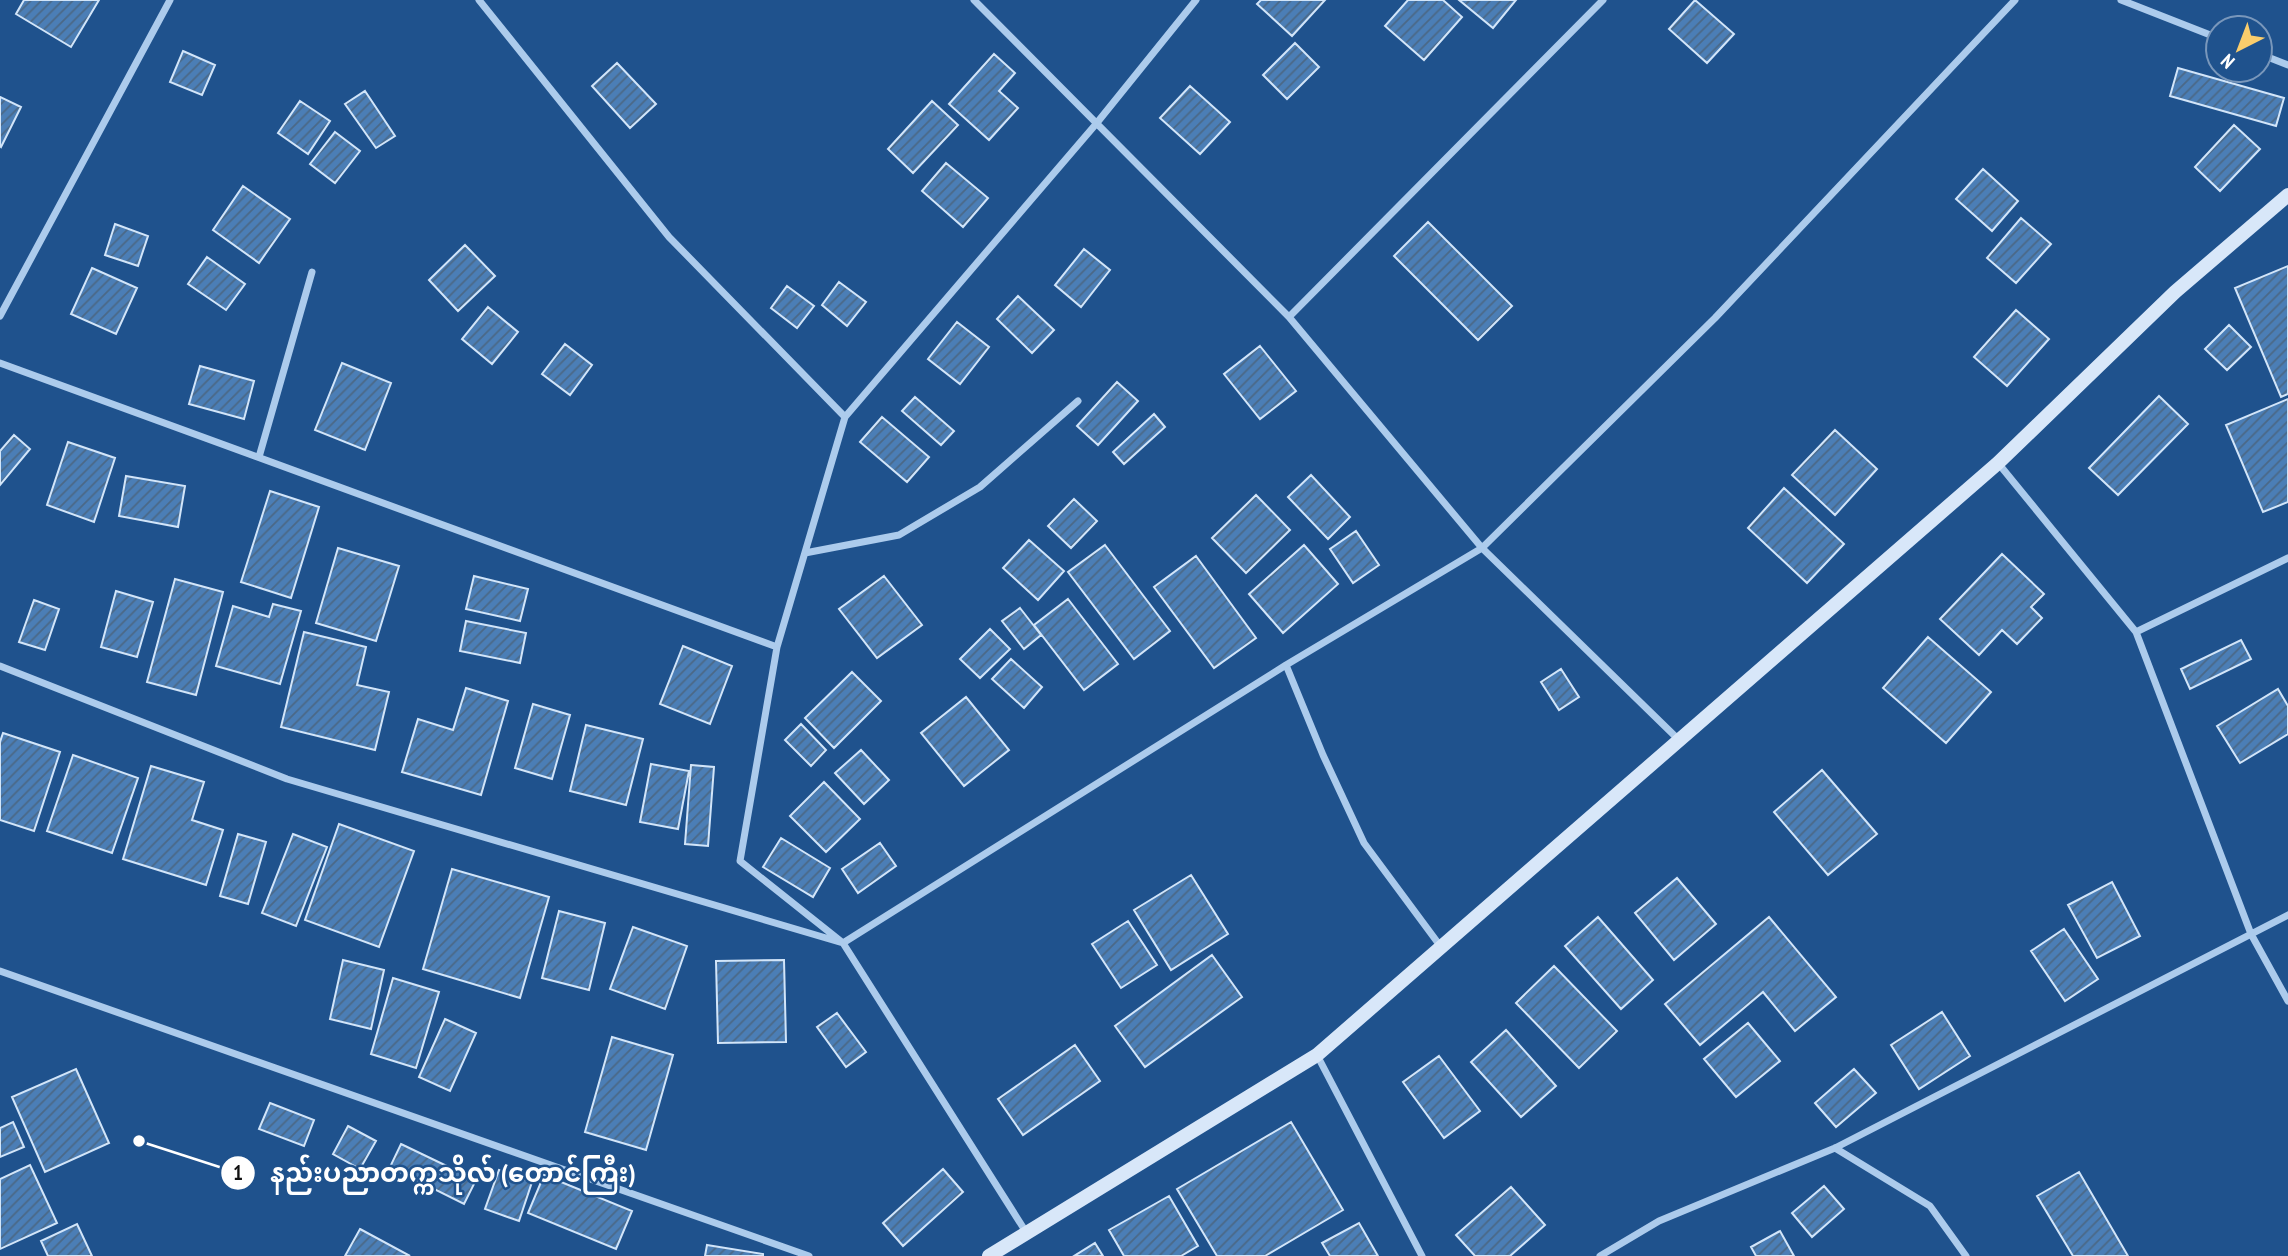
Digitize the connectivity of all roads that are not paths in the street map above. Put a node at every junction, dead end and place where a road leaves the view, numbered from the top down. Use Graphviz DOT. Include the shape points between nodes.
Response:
graph roads {
  1 [pos="170,0"];
  2 [pos="479,0"];
  3 [pos="974,0"];
  4 [pos="1196,0"];
  5 [pos="1603,0"];
  6 [pos="2015,0"];
  7 [pos="2121,0"];
  8 [pos="2204,33"];
  9 [pos="1096,124"];
  10 [pos="2288,195"];
  11 [pos="312,272"];
  12 [pos="0,316"];
  13 [pos="1289,317"];
  14 [pos="0,363"];
  15 [pos="1078,401"];
  16 [pos="845,417"];
  17 [pos="259,457"];
  18 [pos="1998,463"];
  19 [pos="1482,548"];
  20 [pos="805,553"];
  21 [pos="2288,558"];
  22 [pos="2136,632"];
  23 [pos="777,646"];
  24 [pos="1286,664"];
  25 [pos="0,666"];
  26 [pos="1679,740"];
  27 [pos="2288,915"];
  28 [pos="2251,934"];
  29 [pos="843,943"];
  30 [pos="1441,947"];
  31 [pos="0,971"];
  32 [pos="2288,1001"];
  33 [pos="1317,1055"];
  34 [pos="1835,1148"];
  35 [pos="1026,1233"];
  36 [pos="809,1256"];
  37 [pos="989,1256"];
  38 [pos="1422,1256"];
  39 [pos="1600,1256"];
  40 [pos="1966,1256"];
  1 -- 12 [label="street"];
  2 -- 16 [label="street" via="669,237"];
  3 -- 9 [label="street"];
  4 -- 9 [label="street"];
  5 -- 13 [label="street"];
  6 -- 19 [label="street" via="1715,318"];
  7 -- 8 [label="street"];
  9 -- 13 [label="street"];
  9 -- 16 [label="street"];
  10 -- 18 [label="main road" via="2175,292"];
  11 -- 17 [label="street"];
  13 -- 19 [label="street"];
  14 -- 17 [label="street"];
  15 -- 20 [label="street" via="980,487 899,536"];
  16 -- 20 [label="street"];
  17 -- 23 [label="street"];
  18 -- 22 [label="street"];
  18 -- 26 [label="main road"];
  19 -- 24 [label="street"];
  19 -- 26 [label="street"];
  20 -- 23 [label="street"];
  21 -- 22 [label="street"];
  22 -- 28 [label="street"];
  23 -- 29 [label="street" via="740,861"];
  24 -- 29 [label="street"];
  24 -- 30 [label="street" via="1364,842"];
  25 -- 29 [label="street" via="287,779"];
  26 -- 30 [label="main road"];
  27 -- 28 [label="street"];
  28 -- 32 [label="street"];
  28 -- 34 [label="street"];
  29 -- 35 [label="street"];
  30 -- 33 [label="main road"];
  31 -- 36 [label="street"];
  33 -- 35 [label="main road"];
  33 -- 38 [label="street"];
  34 -- 39 [label="street" via="1659,1221"];
  34 -- 40 [label="street" via="1930,1206"];
  35 -- 37 [label="main road"];
}
